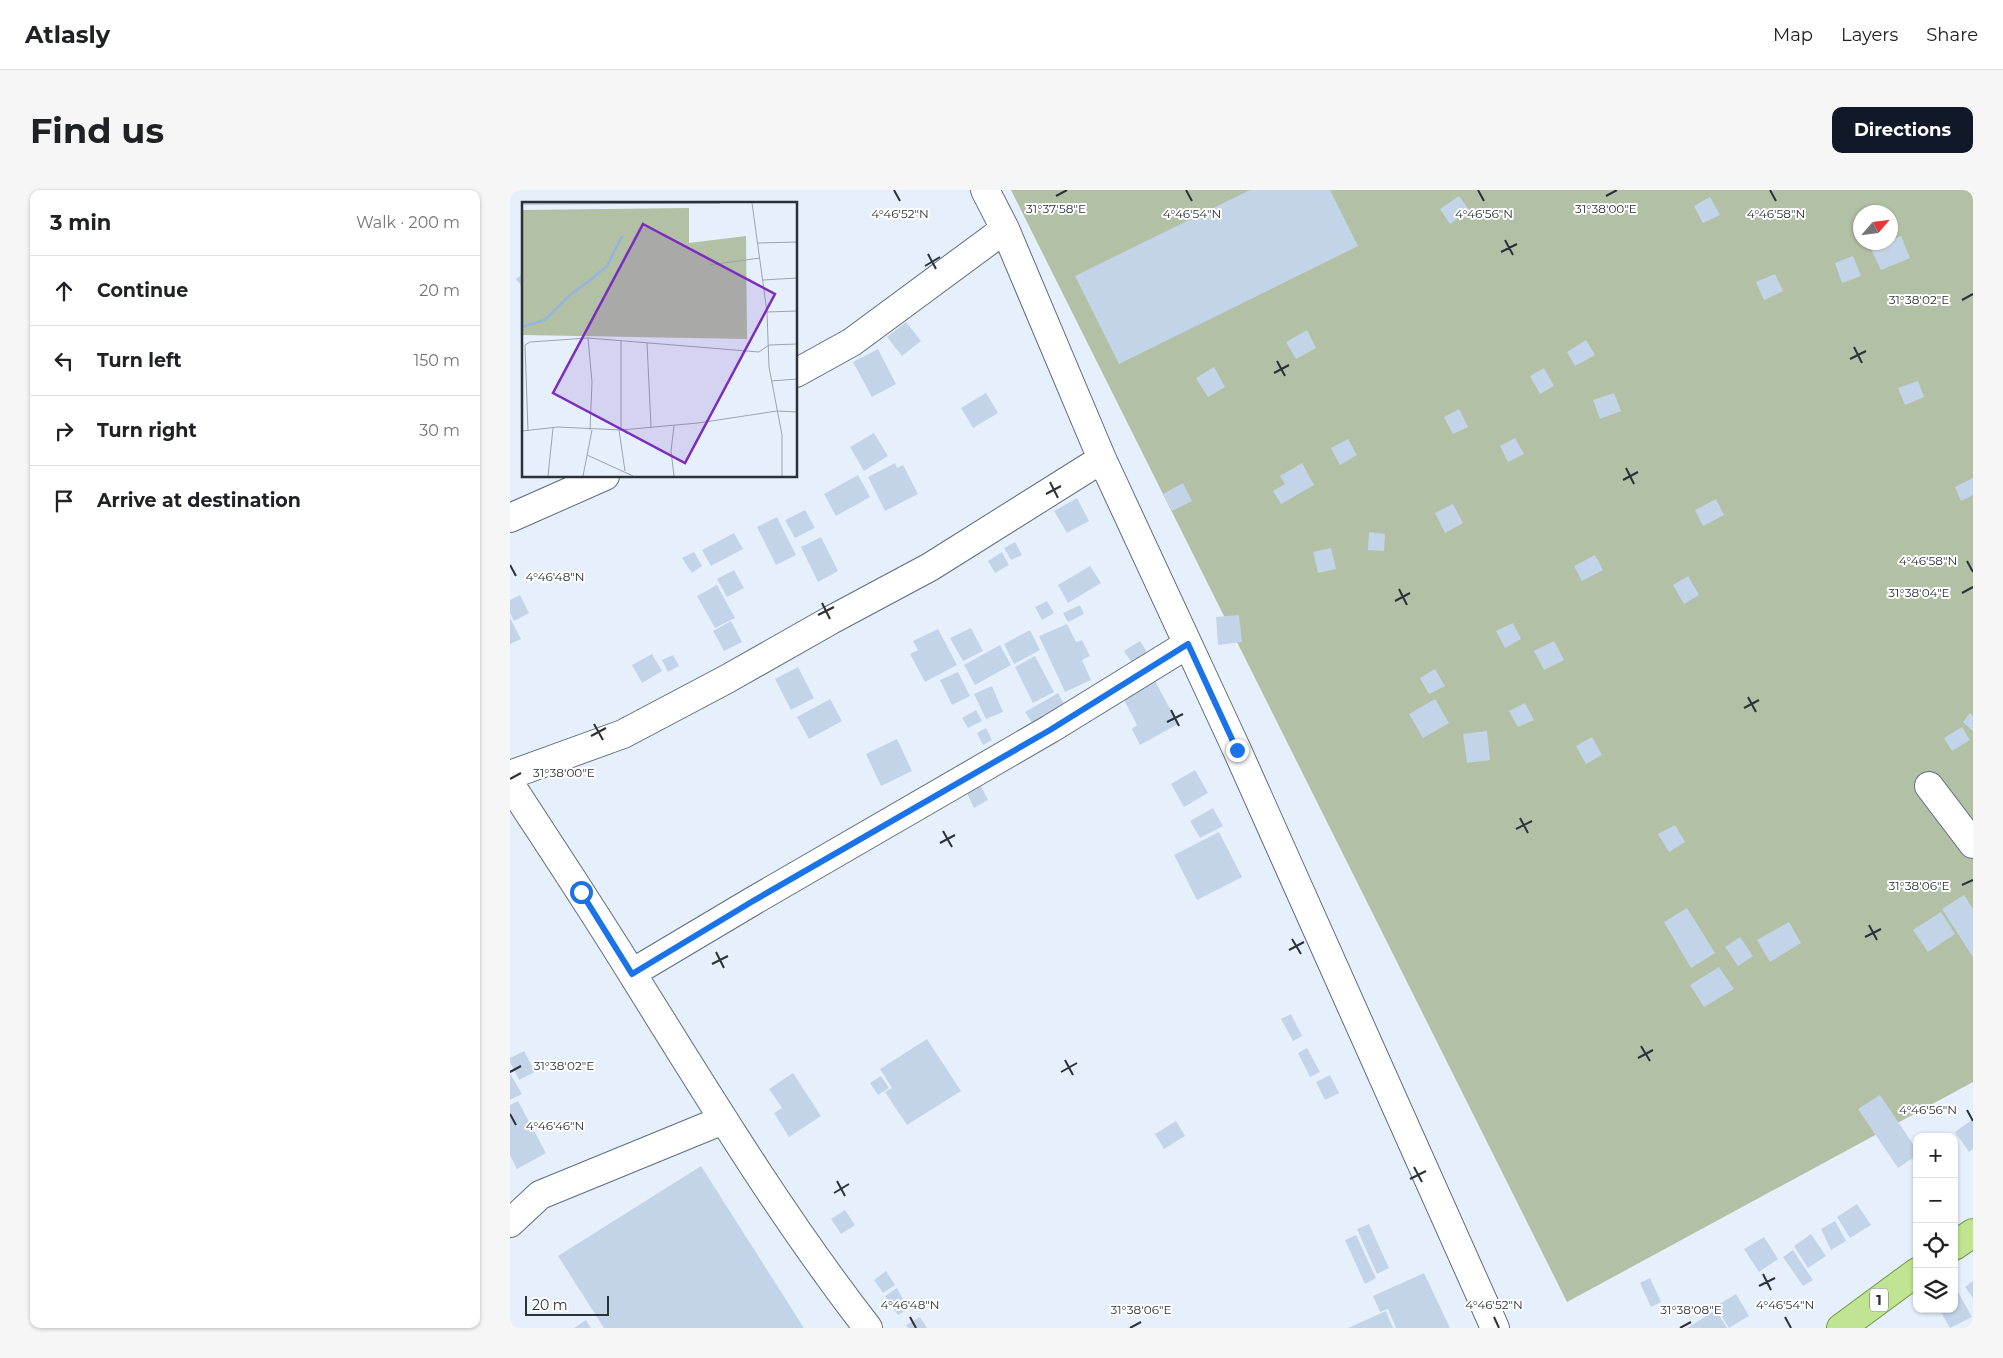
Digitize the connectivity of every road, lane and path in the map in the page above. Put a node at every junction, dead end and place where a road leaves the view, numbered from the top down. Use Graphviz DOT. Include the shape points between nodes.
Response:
graph roads {
  1 [pos="985,190"];
  2 [pos="1005,229"];
  3 [pos="798,372"];
  4 [pos="1102,459"];
  5 [pos="600,478"];
  6 [pos="510,518"];
  7 [pos="1188,644"];
  8 [pos="510,775"];
  9 [pos="510,784"];
  10 [pos="1929,786"];
  11 [pos="1973,844"];
  12 [pos="632,974"];
  13 [pos="722,1120"];
  14 [pos="510,1223"];
  15 [pos="1973,1233"];
  16 [pos="1958,1243"];
  17 [pos="1913,1275"];
  18 [pos="868,1328"];
  19 [pos="1495,1328"];
  20 [pos="1841,1328"];
  1 -- 2 [label="street"];
  2 -- 3 [label="street" via="852,342"];
  2 -- 4 [label="street"];
  4 -- 7 [label="street"];
  4 -- 8 [label="street" via="930,567 624,734"];
  5 -- 6 [label="street"];
  7 -- 12 [label="street" via="1050,730"];
  7 -- 19 [label="street"];
  9 -- 12 [label="street"];
  10 -- 11 [label="street"];
  12 -- 13 [label="street"];
  13 -- 14 [label="street" via="540,1195"];
  13 -- 18 [label="street" via="827,1274"];
  15 -- 16 [label="main road"];
  17 -- 20 [label="main road, 1"];
}
